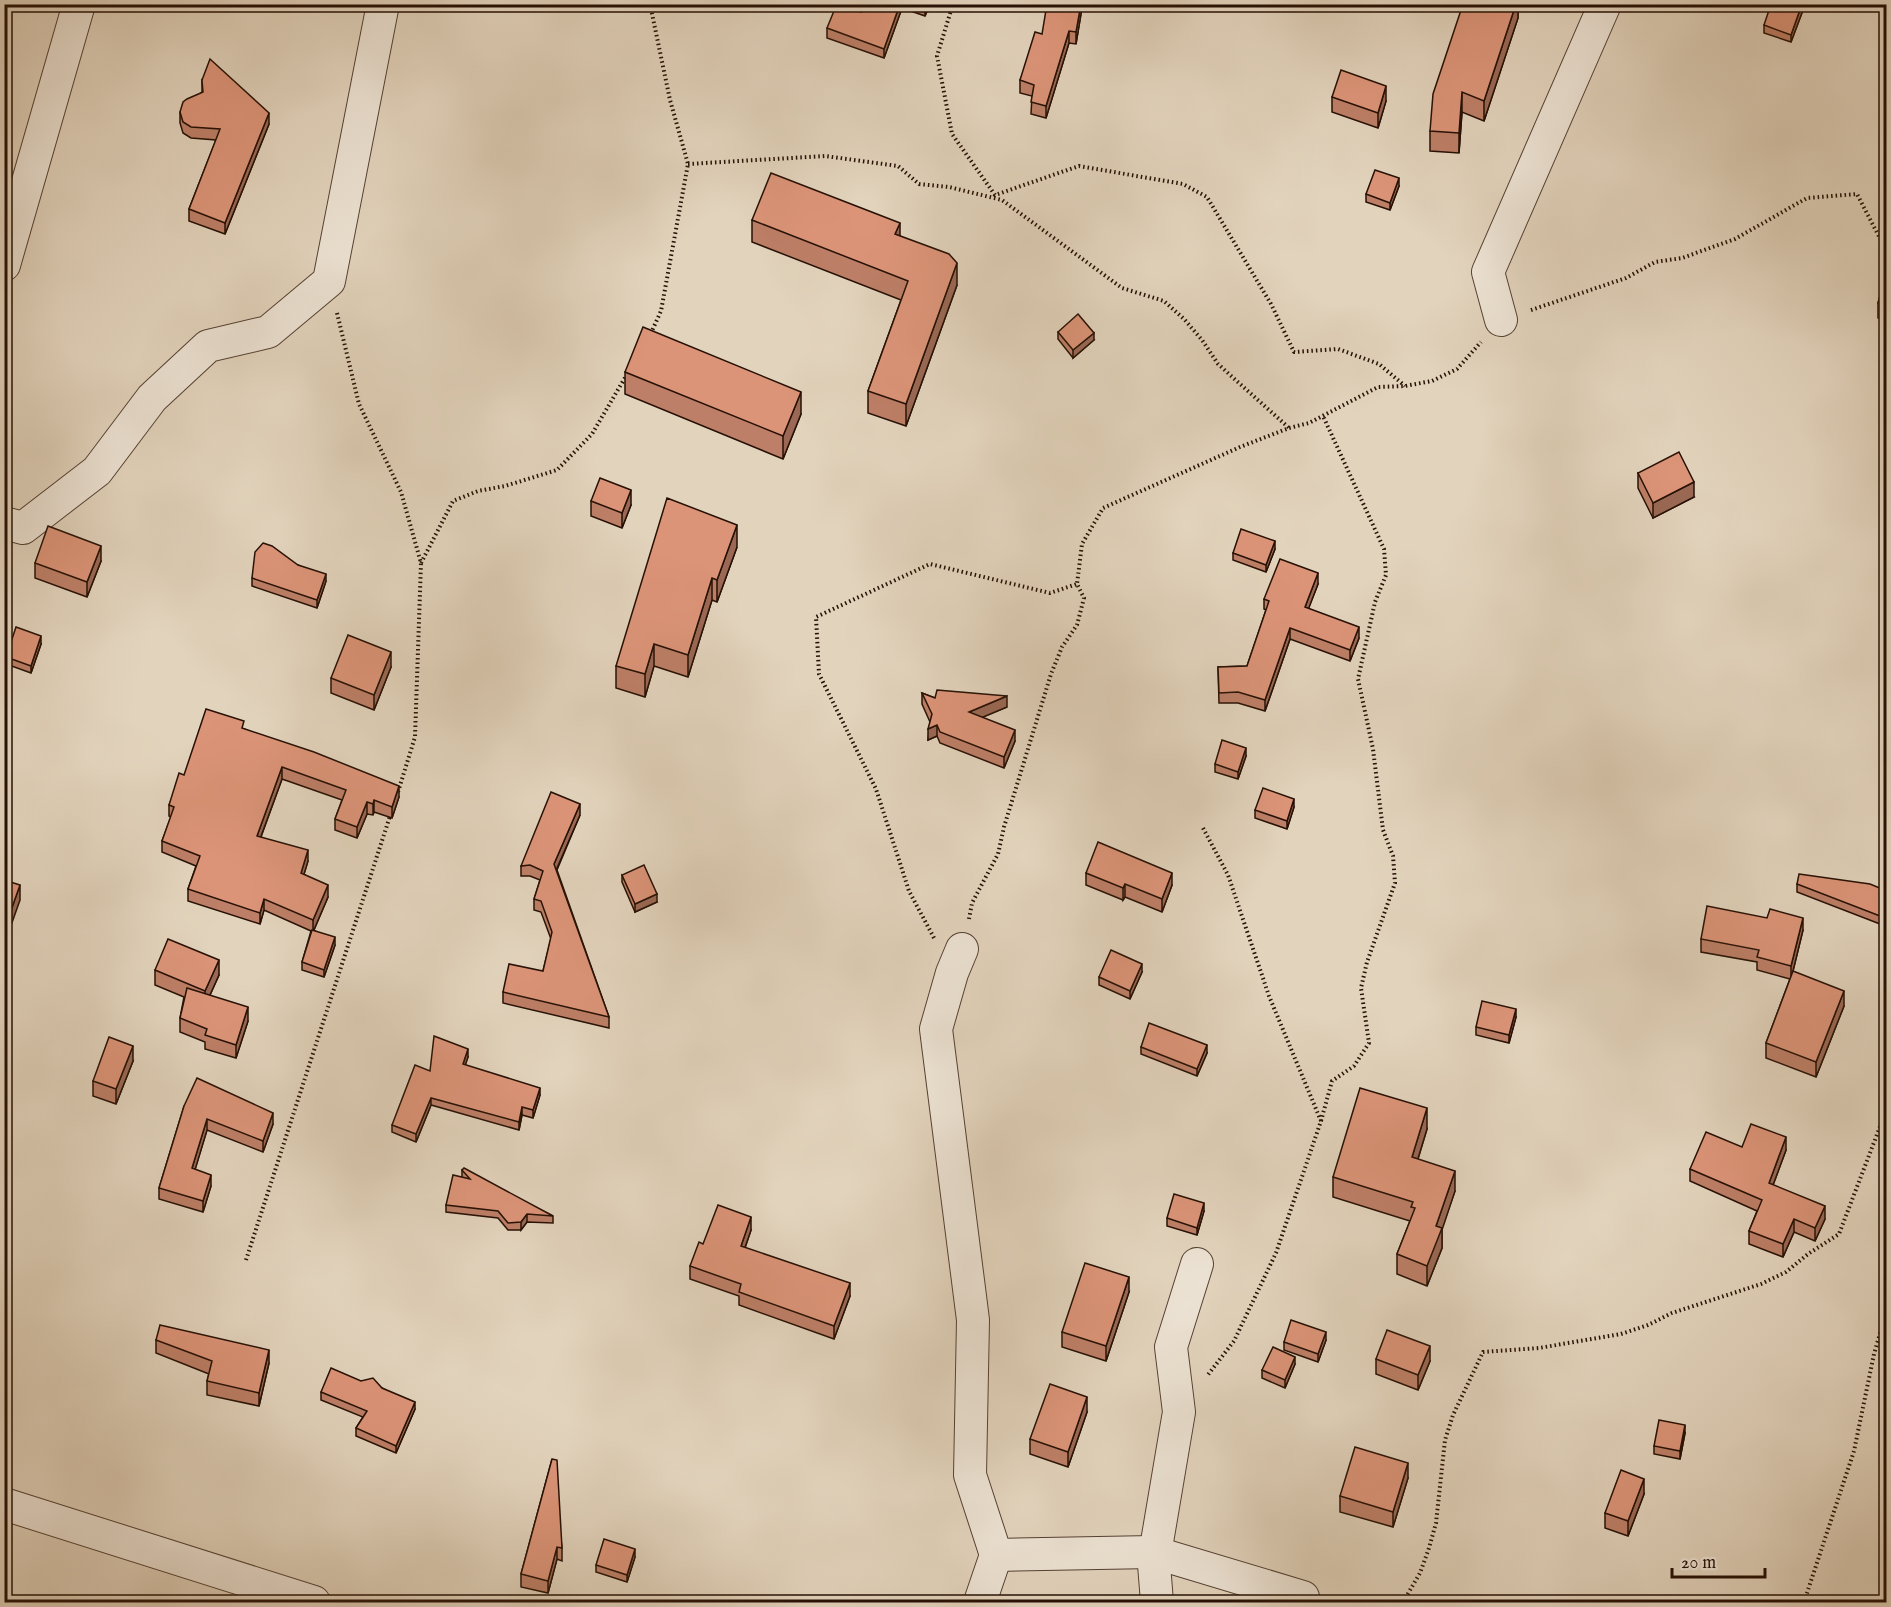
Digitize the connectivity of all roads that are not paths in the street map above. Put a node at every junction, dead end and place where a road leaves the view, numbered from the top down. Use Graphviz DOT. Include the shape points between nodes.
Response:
graph roads {
  1 [pos="79,4"];
  2 [pos="383,4"];
  3 [pos="1605,4"];
  4 [pos="4,266"];
  5 [pos="1501,320"];
  6 [pos="4,523"];
  7 [pos="957,961"];
  8 [pos="1197,1264"];
  9 [pos="4,1504"];
  10 [pos="1153,1552"];
  11 [pos="996,1555"];
  12 [pos="258,1594"];
  13 [pos="1302,1597"];
  14 [pos="314,1602"];
  15 [pos="980,1602"];
  16 [pos="1157,1602"];
  1 -- 4 [label="street"];
  2 -- 6 [label="street" via="329,281 268,332 208,346 152,398 97,471 23,528"];
  3 -- 5 [label="street" via="1488,272"];
  7 -- 11 [label="street" via="936,1029 974,1320 970,1475"];
  8 -- 10 [label="street" via="1171,1347 1179,1412"];
  9 -- 12 [label="street"];
  10 -- 11 [label="street"];
  10 -- 13 [label="street"];
  10 -- 16 [label="street"];
  11 -- 15 [label="street"];
  12 -- 14 [label="street"];
}
